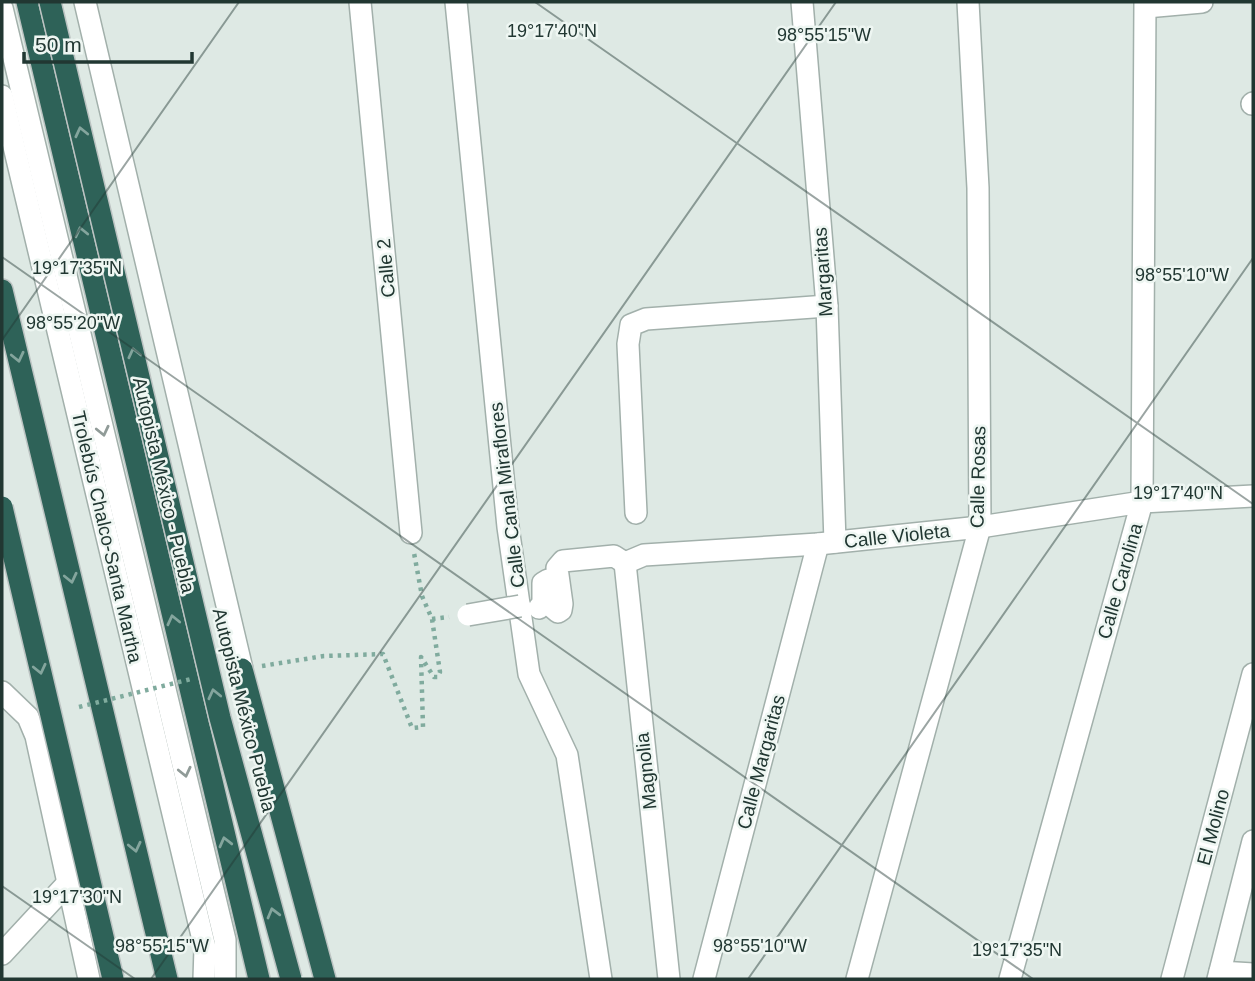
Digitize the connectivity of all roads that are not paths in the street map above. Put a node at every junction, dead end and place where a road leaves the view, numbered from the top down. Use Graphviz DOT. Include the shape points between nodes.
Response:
graph roads {
  1 [pos="27,2"];
  2 [pos="50,2"];
  3 [pos="85,2"];
  4 [pos="360,2"];
  5 [pos="456,2"];
  6 [pos="802,2"];
  7 [pos="968,2"];
  8 [pos="1202,2"];
  9 [pos="1146,5"];
  10 [pos="2,8"];
  11 [pos="2,96"];
  12 [pos="2,290"];
  13 [pos="827,306"];
  14 [pos="1253,496"];
  15 [pos="1142,502"];
  16 [pos="2,507"];
  17 [pos="636,513"];
  18 [pos="980,527"];
  19 [pos="411,533"];
  20 [pos="826,543"];
  21 [pos="625,563"];
  22 [pos="468,615"];
  23 [pos="242,669"];
  24 [pos="1253,674"];
  25 [pos="2,692"];
  26 [pos="1252,848"];
  27 [pos="67,884"];
  28 [pos="4,946"];
  29 [pos="1253,974"];
  30 [pos="1219,976"];
  31 [pos="89,979"];
  32 [pos="113,979"];
  33 [pos="167,979"];
  34 [pos="204,979"];
  35 [pos="225,979"];
  36 [pos="259,979"];
  37 [pos="291,979"];
  38 [pos="325,979"];
  39 [pos="601,979"];
  40 [pos="669,979"];
  41 [pos="704,979"];
  42 [pos="857,979"];
  43 [pos="1010,979"];
  44 [pos="1172,979"];
  36 -- 1 [label="highway, Autopista México - Puebla, one-way"];
  37 -- 2 [label="highway, Autopista México Puebla, one-way, bridge" via="220,718"];
  3 -- 23 [label="street, Autopista México Puebla"];
  4 -- 19 [label="street, Calle 2"];
  5 -- 39 [label="street, Calle Canal Miraflores" via="508,527 530,674 567,755"];
  6 -- 13 [label="street, Margaritas"];
  7 -- 18 [label="street, Calle Rosas" via="978,188"];
  8 -- 9 [label="street"];
  9 -- 15 [label="street, Calle Carolina"];
  10 -- 35 [label="street, one-way" via="225,940"];
  11 -- 34 [label="street, Trolebús Chalco-Santa Martha" via="205,948"];
  12 -- 33 [label="highway, one-way"];
  13 -- 17 [label="street" via="646,319 631,325 628,344"];
  13 -- 20 [label="street, Margaritas"];
  14 -- 15 [label="street, Calle Violeta"];
  15 -- 18 [label="street, Calle Violeta"];
  15 -- 43 [label="street, Calle Carolina"];
  16 -- 32 [label="highway, one-way, bridge"];
  18 -- 20 [label="street, Calle Violeta"];
  18 -- 42 [label="street, Calle Rosas"];
  20 -- 21 [label="street, Calle Violeta" via="644,555"];
  20 -- 41 [label="street, Calle Margaritas"];
  21 -- 22 [label="street, bridge" via="614,556 563,561 557,568 558,612 552,607 548,580 542,583 543,603"];
  21 -- 40 [label="street, Magnolia"];
  23 -- 38 [label="highway"];
  24 -- 44 [label="street, El Molino"];
  25 -- 27 [label="street" via="28,717 36,736"];
  26 -- 30 [label="street"];
  27 -- 28 [label="street"];
  27 -- 31 [label="street"];
  29 -- 30 [label="street"];
}
